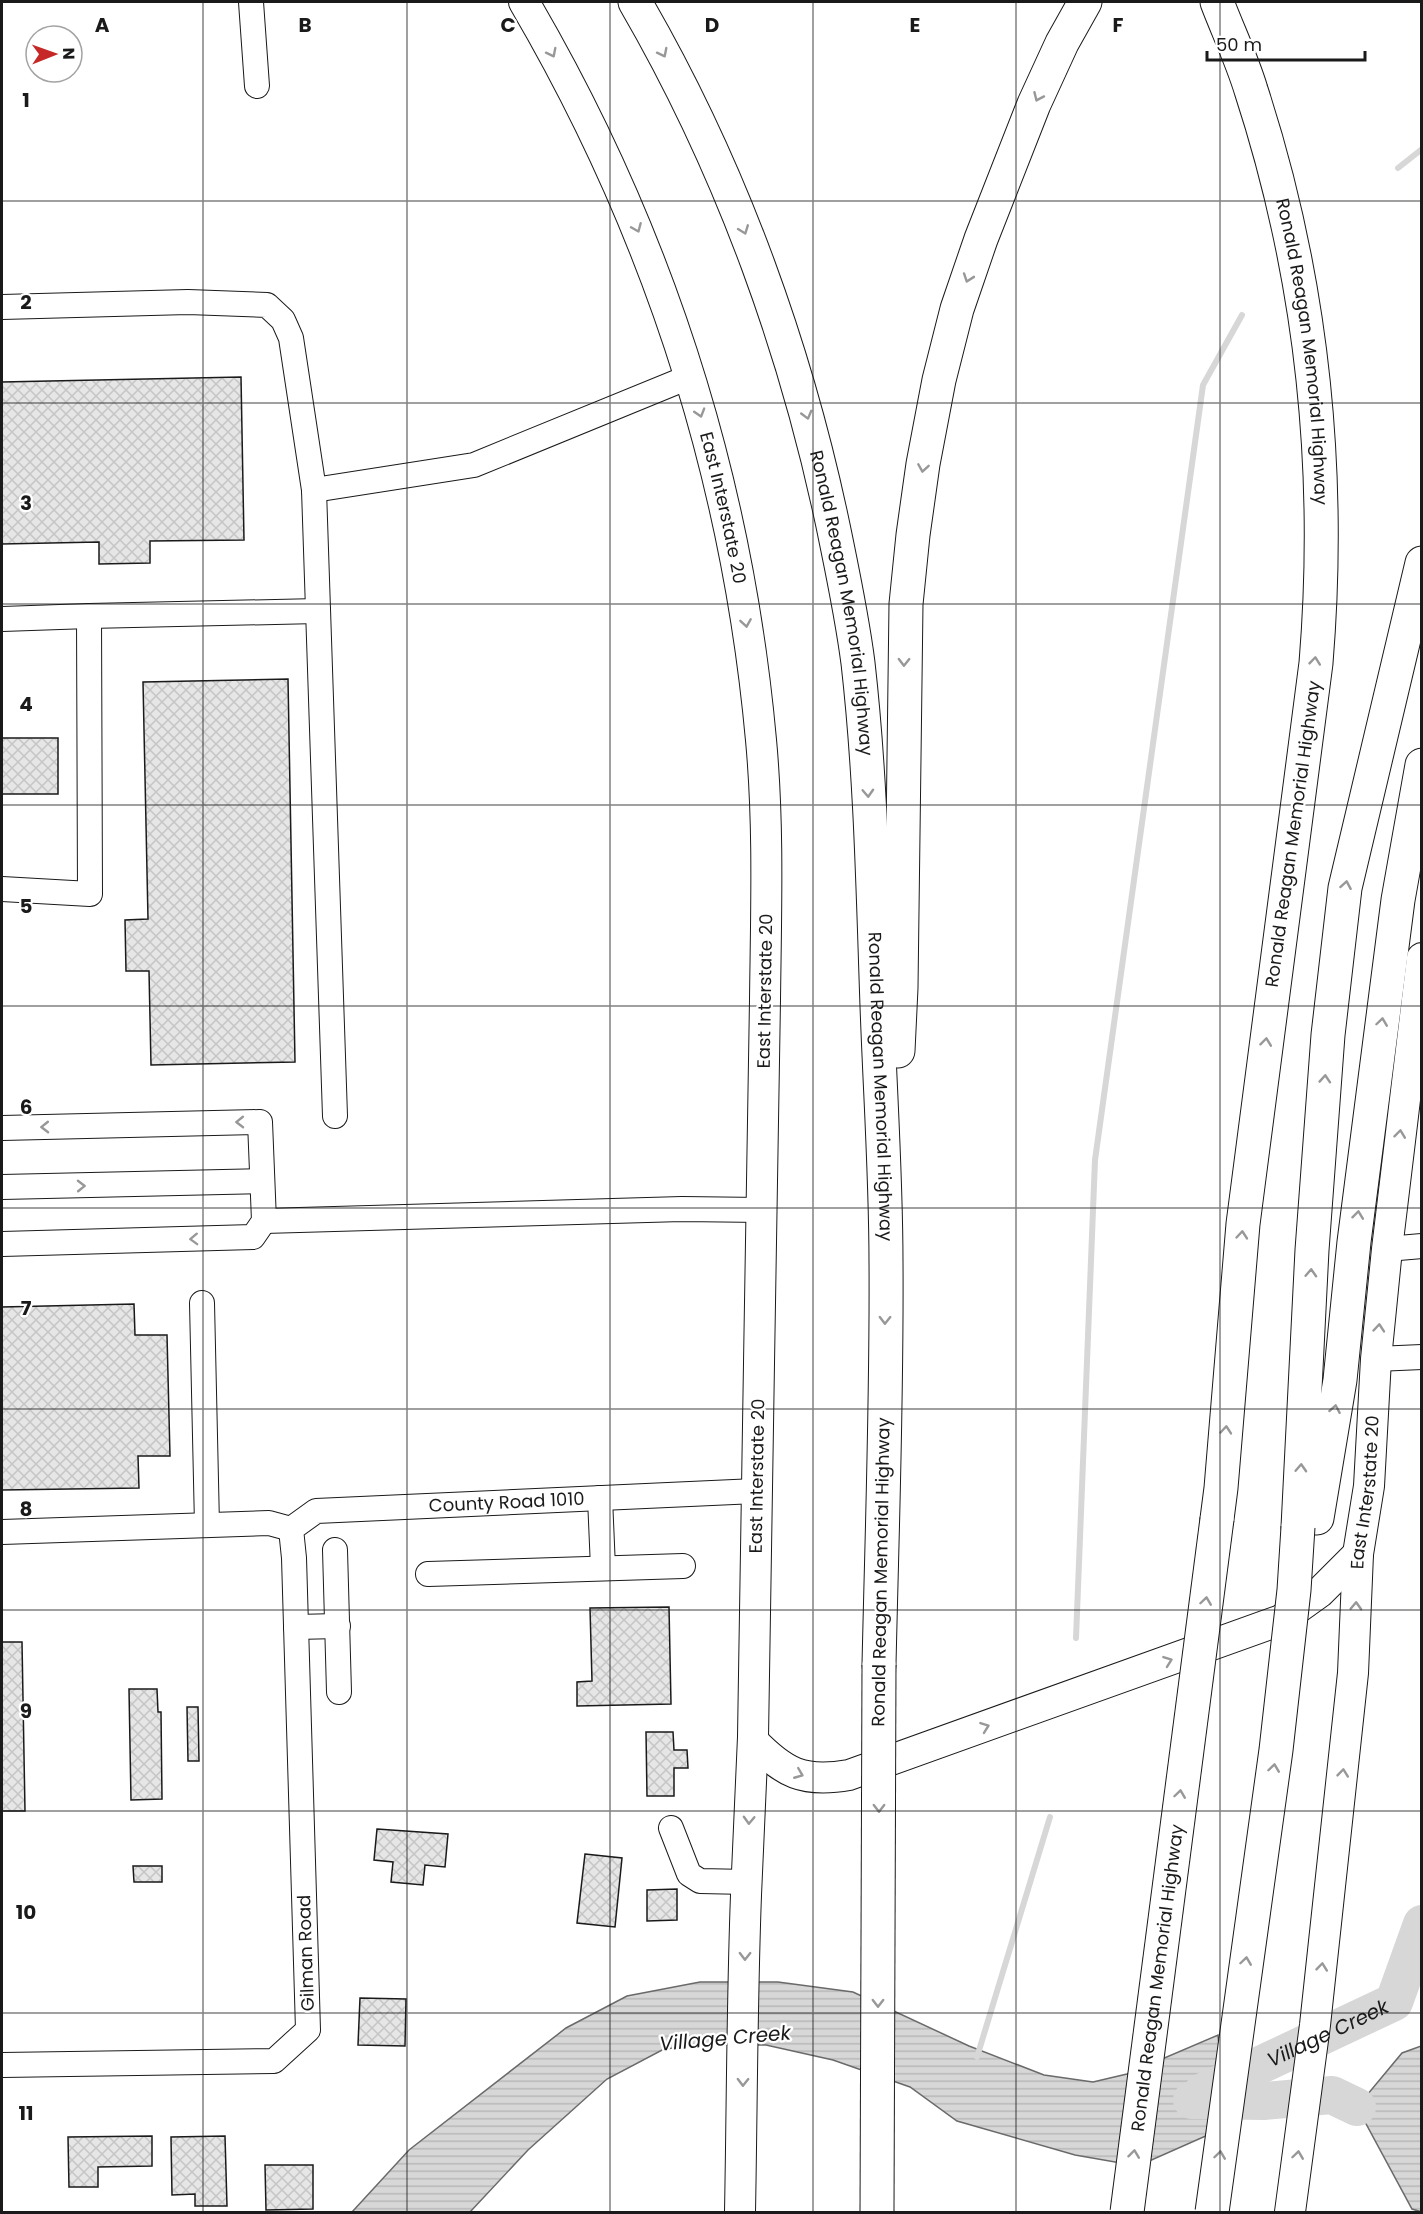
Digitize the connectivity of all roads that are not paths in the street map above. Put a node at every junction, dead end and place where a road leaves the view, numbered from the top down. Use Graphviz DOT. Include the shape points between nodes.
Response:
graph roads {
  1 [pos="251,2"];
  2 [pos="524,2"];
  3 [pos="635,2"];
  4 [pos="1085,2"];
  5 [pos="1217,2"];
  6 [pos="257,86"];
  7 [pos="2,307"];
  8 [pos="689,377"];
  9 [pos="314,490"];
  10 [pos="1422,563"];
  11 [pos="318,611"];
  12 [pos="89,616"];
  13 [pos="2,619"];
  14 [pos="1422,765"];
  15 [pos="2,889"];
  16 [pos="1422,958"];
  17 [pos="335,1116"];
  18 [pos="2,1128"];
  19 [pos="262,1181"];
  20 [pos="2,1187"];
  21 [pos="762,1210"];
  22 [pos="258,1229"];
  23 [pos="2,1244"];
  24 [pos="1422,1245"];
  25 [pos="1386,1249"];
  26 [pos="886,1261"];
  27 [pos="202,1304"];
  28 [pos="1422,1357"];
  29 [pos="1376,1359"];
  30 [pos="756,1491"];
  31 [pos="600,1498"];
  32 [pos="207,1525"];
  33 [pos="1306,1528"];
  34 [pos="291,1529"];
  35 [pos="2,1532"];
  36 [pos="335,1551"];
  37 [pos="1358,1554"];
  38 [pos="683,1566"];
  39 [pos="603,1568"];
  40 [pos="428,1574"];
  41 [pos="338,1626"];
  42 [pos="296,1627"];
  43 [pos="339,1692"];
  44 [pos="753,1741"];
  45 [pos="671,1828"];
  46 [pos="747,1890"];
  47 [pos="2,2065"];
  48 [pos="740,2212"];
  49 [pos="878,2212"];
  50 [pos="1126,2212"];
  51 [pos="1212,2212"];
  52 [pos="1290,2212"];
  1 -- 6 [label="street"];
  2 -- 8 [label="main road, East Interstate 20, one-way" via="620,189 655,272"];
  3 -- 26 [label="highway, Ronald Reagan Memorial Highway, one-way" via="732,195 764,282 822,472 849,602 859,674 870,834"];
  4 -- 26 [label="highway, one-way" via="1062,43 1009,164 957,309 939,380 912,535 905,614 901,988"];
  50 -- 5 [label="highway, Ronald Reagan Memorial Highway, one-way, bridge" via="1221,1488 1243,1224 1316,663 1321,597 1321,471 1316,391 1300,287 1285,209 1251,89"];
  7 -- 9 [label="street" via="188,302 267,305 283,320 291,338"];
  8 -- 9 [label="street" via="474,465"];
  8 -- 21 [label="main road, East Interstate 20, one-way" via="715,462 738,567 762,744 766,887"];
  9 -- 11 [label="street"];
  33 -- 10 [label="highway, one-way" via="1312,1250 1328,1035 1345,888"];
  11 -- 12 [label="street"];
  11 -- 17 [label="street"];
  12 -- 13 [label="street"];
  12 -- 15 [label="street" via="90,894"];
  33 -- 14 [label="highway, one-way" via="1340,1380 1398,900"];
  25 -- 16 [label="main road, East Interstate 20, one-way"];
  19 -- 18 [label="street, one-way" via="260,1122"];
  20 -- 19 [label="street, one-way"];
  19 -- 22 [label="street"];
  21 -- 22 [label="street" via="681,1209"];
  21 -- 30 [label="main road, East Interstate 20"];
  22 -- 23 [label="street, one-way"];
  24 -- 25 [label="street"];
  29 -- 25 [label="main road, East Interstate 20, one-way"];
  26 -- 49 [label="highway, Ronald Reagan Memorial Highway, one-way, bridge" via="879,1665"];
  27 -- 32 [label="street"];
  28 -- 29 [label="street"];
  29 -- 37 [label="main road, East Interstate 20" via="1369,1486"];
  30 -- 31 [label="street, County Road 1010"];
  30 -- 44 [label="main road, East Interstate 20"];
  31 -- 34 [label="street, County Road 1010" via="316,1511"];
  31 -- 39 [label="street"];
  32 -- 34 [label="street" via="269,1523"];
  32 -- 35 [label="street"];
  51 -- 33 [label="highway, one-way, bridge" via="1294,1590"];
  34 -- 42 [label="street, Gilman Road"];
  36 -- 41 [label="street"];
  44 -- 37 [label="main road, one-way" via="774,1763 806,1777 849,1776 1281,1620 1320,1592"];
  52 -- 37 [label="main road, East Interstate 20, one-way" via="1315,2025 1353,1673"];
  38 -- 39 [label="street"];
  39 -- 40 [label="street"];
  41 -- 42 [label="street"];
  41 -- 43 [label="street"];
  42 -- 47 [label="street, Gilman Road" via="308,2030 274,2061"];
  44 -- 46 [label="main road, East Interstate 20, one-way"];
  45 -- 46 [label="street" via="689,1874 700,1881"];
  46 -- 48 [label="main road, East Interstate 20, one-way"];
}
